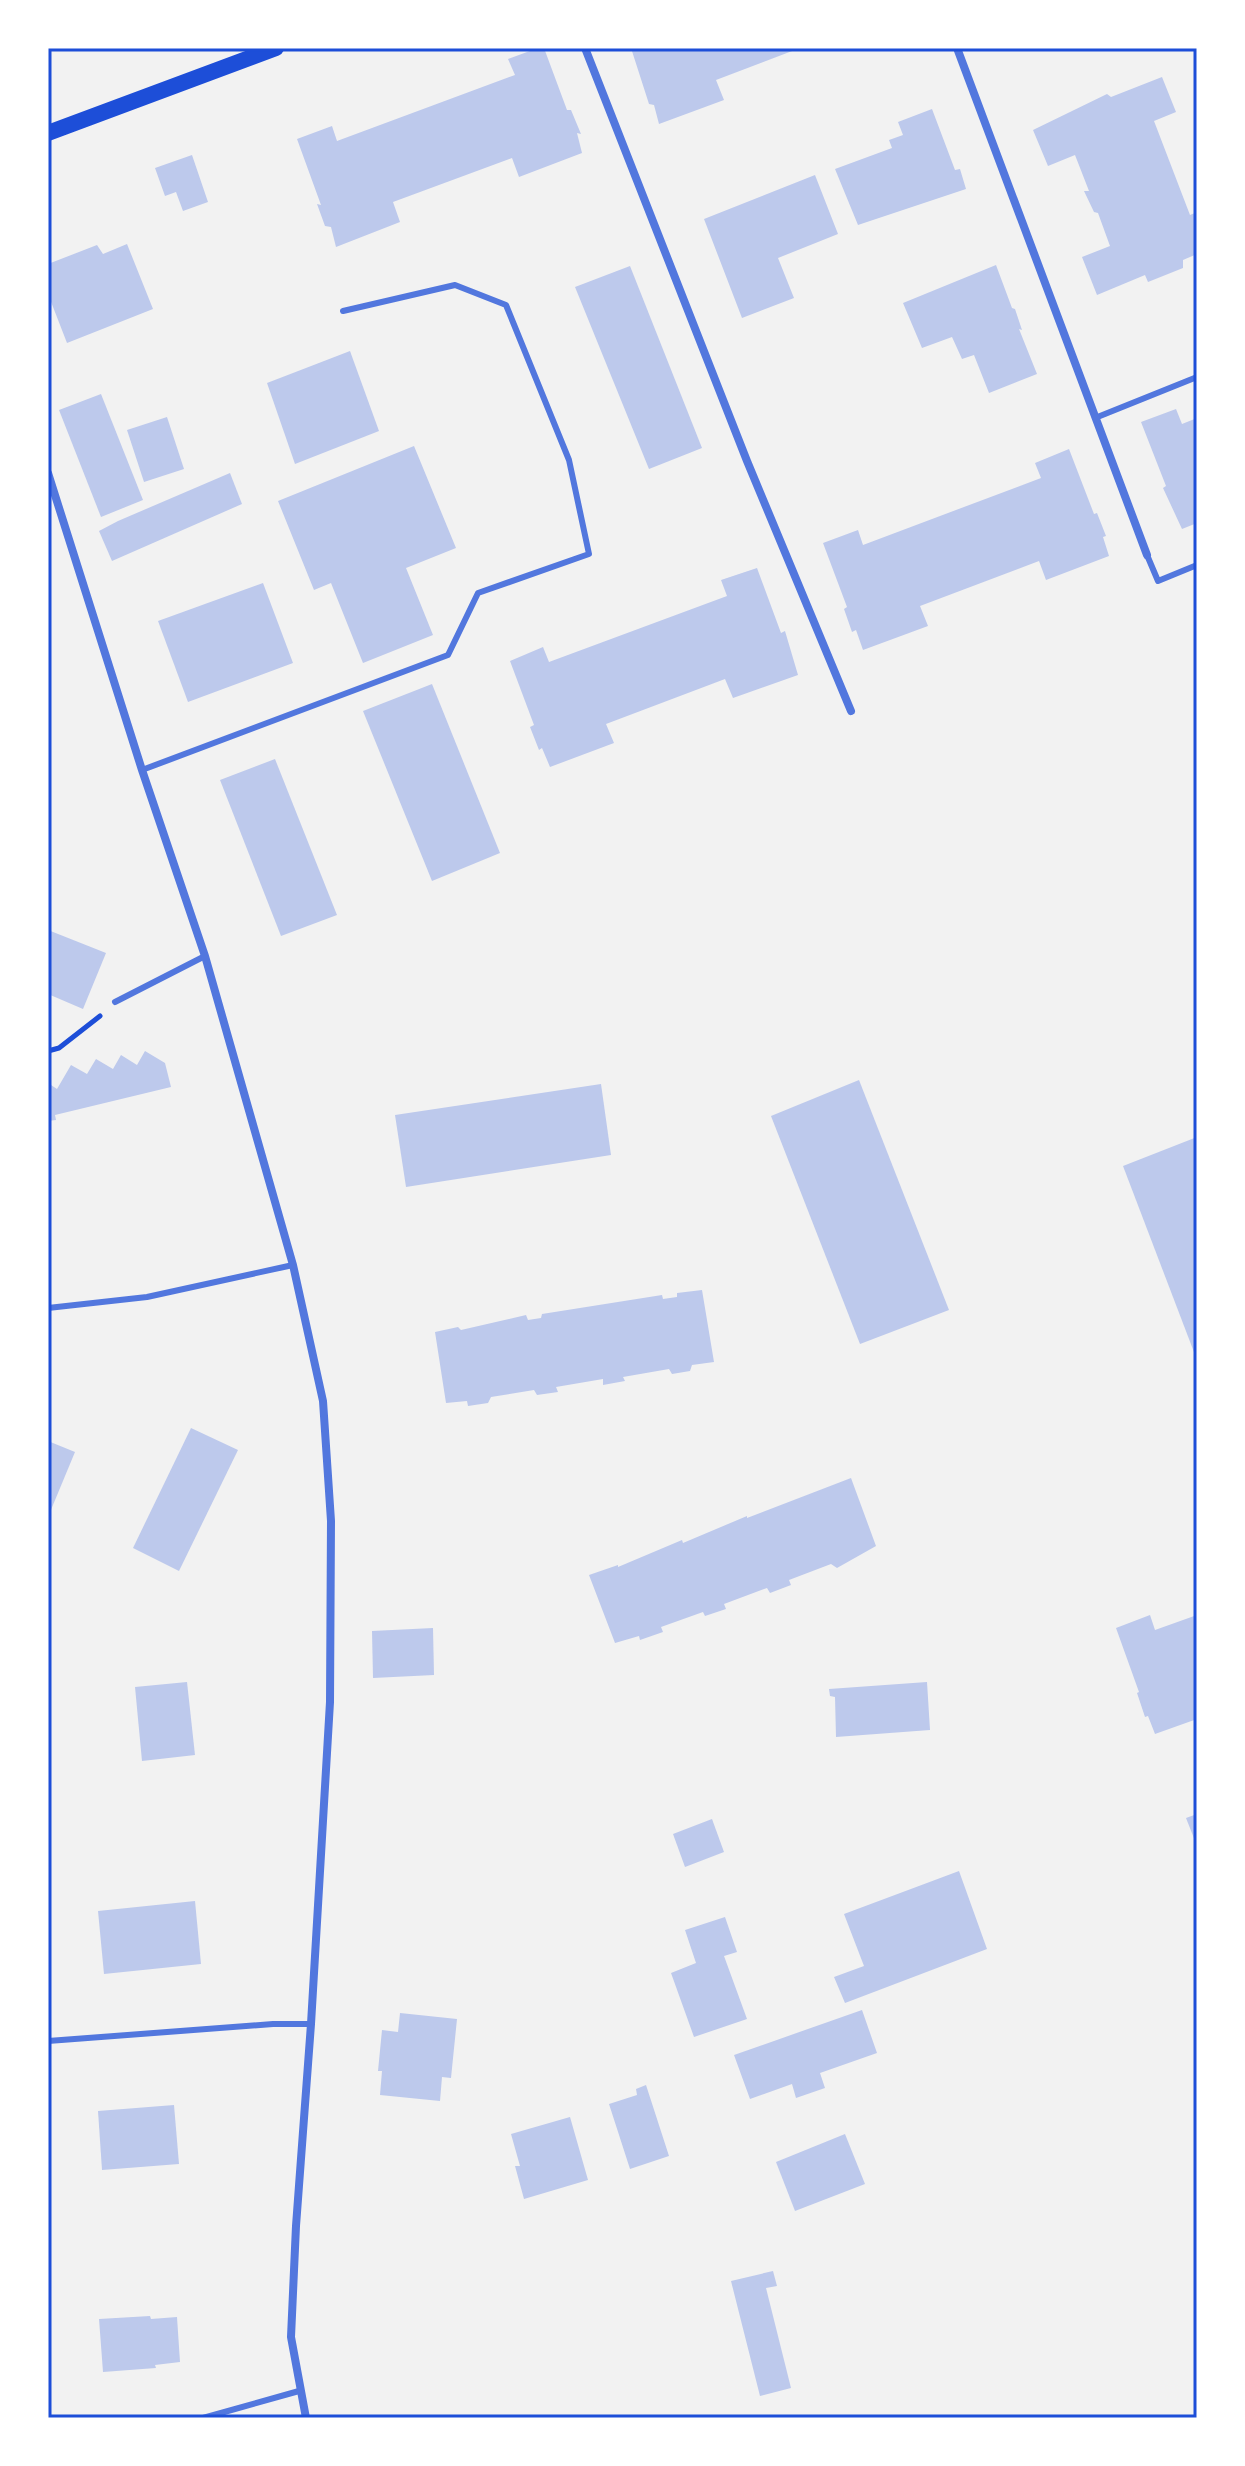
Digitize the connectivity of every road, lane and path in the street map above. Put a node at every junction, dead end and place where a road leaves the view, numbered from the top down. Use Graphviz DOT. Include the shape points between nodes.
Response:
graph roads {
  1 [pos="276,48"];
  2 [pos="585,48"];
  3 [pos="957,48"];
  4 [pos="48,133"];
  5 [pos="343,311"];
  6 [pos="1197,377"];
  7 [pos="1095,418"];
  8 [pos="48,473"];
  9 [pos="1147,555"];
  10 [pos="1197,565"];
  11 [pos="851,711"];
  12 [pos="142,770"];
  13 [pos="205,956"];
  14 [pos="115,1002"];
  15 [pos="48,1051"];
  16 [pos="293,1265"];
  17 [pos="48,1308"];
  18 [pos="311,2024"];
  19 [pos="48,2041"];
  20 [pos="299,2391"];
  21 [pos="203,2418"];
  22 [pos="306,2418"];
  1 -- 4 [label="main road"];
  2 -- 11 [label="street"];
  3 -- 7 [label="street"];
  5 -- 12 [label="lane" via="455,285 506,305 569,460 589,554 478,593 448,655"];
  6 -- 7 [label="lane"];
  7 -- 9 [label="street"];
  8 -- 12 [label="street"];
  9 -- 10 [label="lane" via="1158,581"];
  12 -- 13 [label="street"];
  13 -- 14 [label="lane"];
  13 -- 16 [label="street"];
  14 -- 15 [label="path" via="59,1048"];
  16 -- 17 [label="lane" via="147,1297"];
  16 -- 18 [label="street" via="323,1401 331,1521 330,1702"];
  18 -- 19 [label="lane"];
  18 -- 20 [label="street" via="291,2337"];
  20 -- 21 [label="lane"];
  20 -- 22 [label="street"];
}
